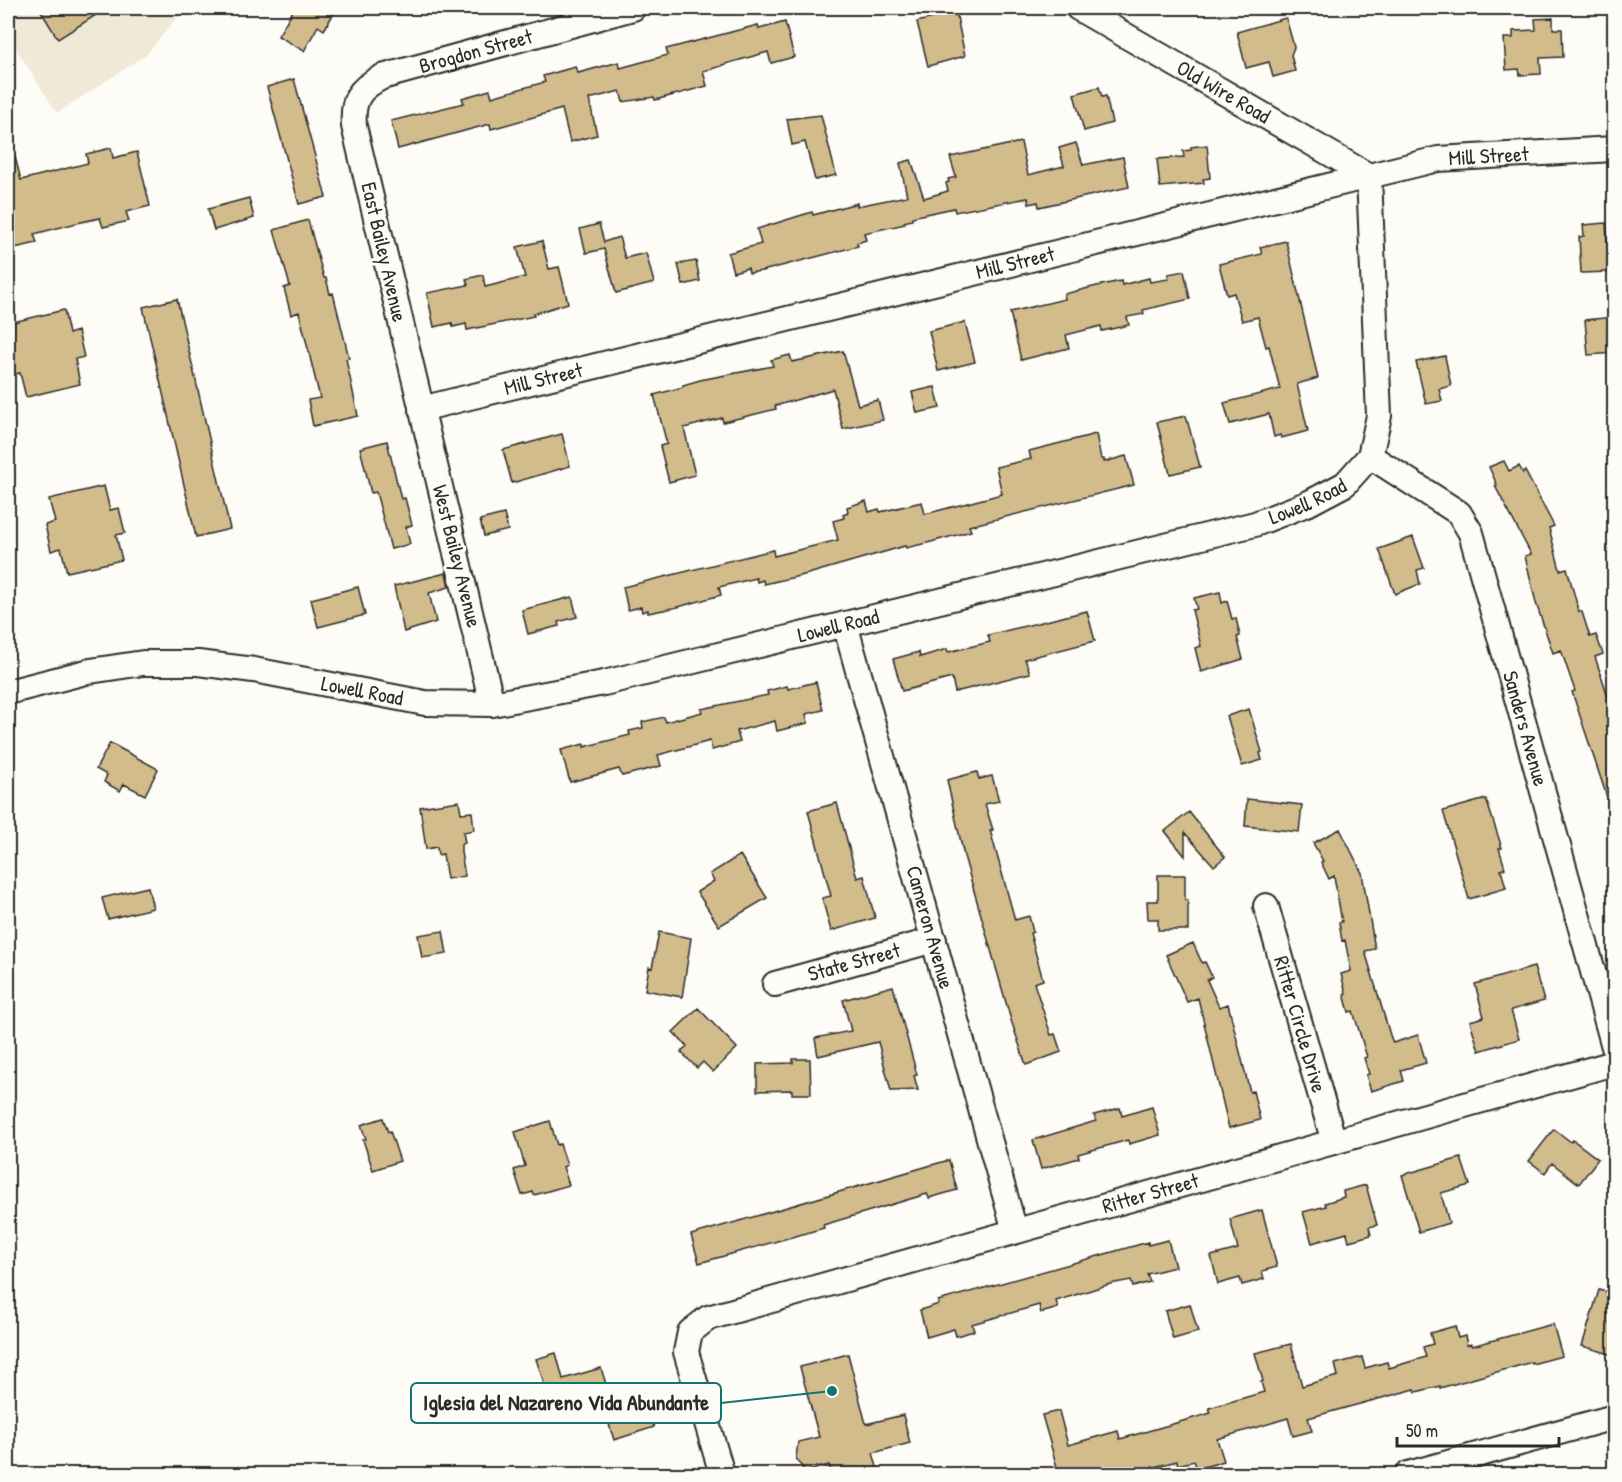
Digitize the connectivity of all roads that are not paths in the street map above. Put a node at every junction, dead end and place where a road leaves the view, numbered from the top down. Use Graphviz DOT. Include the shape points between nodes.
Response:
graph roads {
  1 [pos="633,8"];
  2 [pos="1078,8"];
  3 [pos="358,95"];
  4 [pos="1614,149"];
  5 [pos="1369,176"];
  6 [pos="421,409"];
  7 [pos="1370,456"];
  8 [pos="845,624"];
  9 [pos="8,692"];
  10 [pos="492,704"];
  11 [pos="1266,906"];
  12 [pos="934,940"];
  13 [pos="775,984"];
  14 [pos="1614,1047"];
  15 [pos="1614,1063"];
  16 [pos="1334,1142"];
  17 [pos="1015,1231"];
  18 [pos="1614,1417"];
  19 [pos="722,1474"];
  20 [pos="1408,1474"];
  1 -- 3 [label="street, Brogdon Street" via="382,77"];
  2 -- 5 [label="street, Old Wire Road"];
  3 -- 6 [label="street, East Bailey Avenue" via="353,110 354,126"];
  4 -- 5 [label="street, Mill Street" via="1438,159"];
  5 -- 6 [label="street, Mill Street"];
  5 -- 7 [label="street" via="1378,416"];
  6 -- 10 [label="street, West Bailey Avenue"];
  7 -- 8 [label="street, Lowell Road" via="1345,484 1255,524"];
  7 -- 14 [label="street, Sanders Avenue" via="1459,513 1471,533"];
  8 -- 10 [label="street, Lowell Road" via="604,683"];
  8 -- 12 [label="street, Cameron Avenue"];
  9 -- 10 [label="street, Lowell Road" via="90,671 143,663 198,663 425,703"];
  11 -- 16 [label="street, Ritter Circle Drive"];
  12 -- 13 [label="street, State Street"];
  12 -- 17 [label="street, Cameron Avenue"];
  15 -- 16 [label="street, Ritter Street"];
  16 -- 17 [label="street, Ritter Street"];
  17 -- 19 [label="street, Ritter Street" via="708,1318 690,1332 686,1352"];
  18 -- 20 [label="street"];
}
